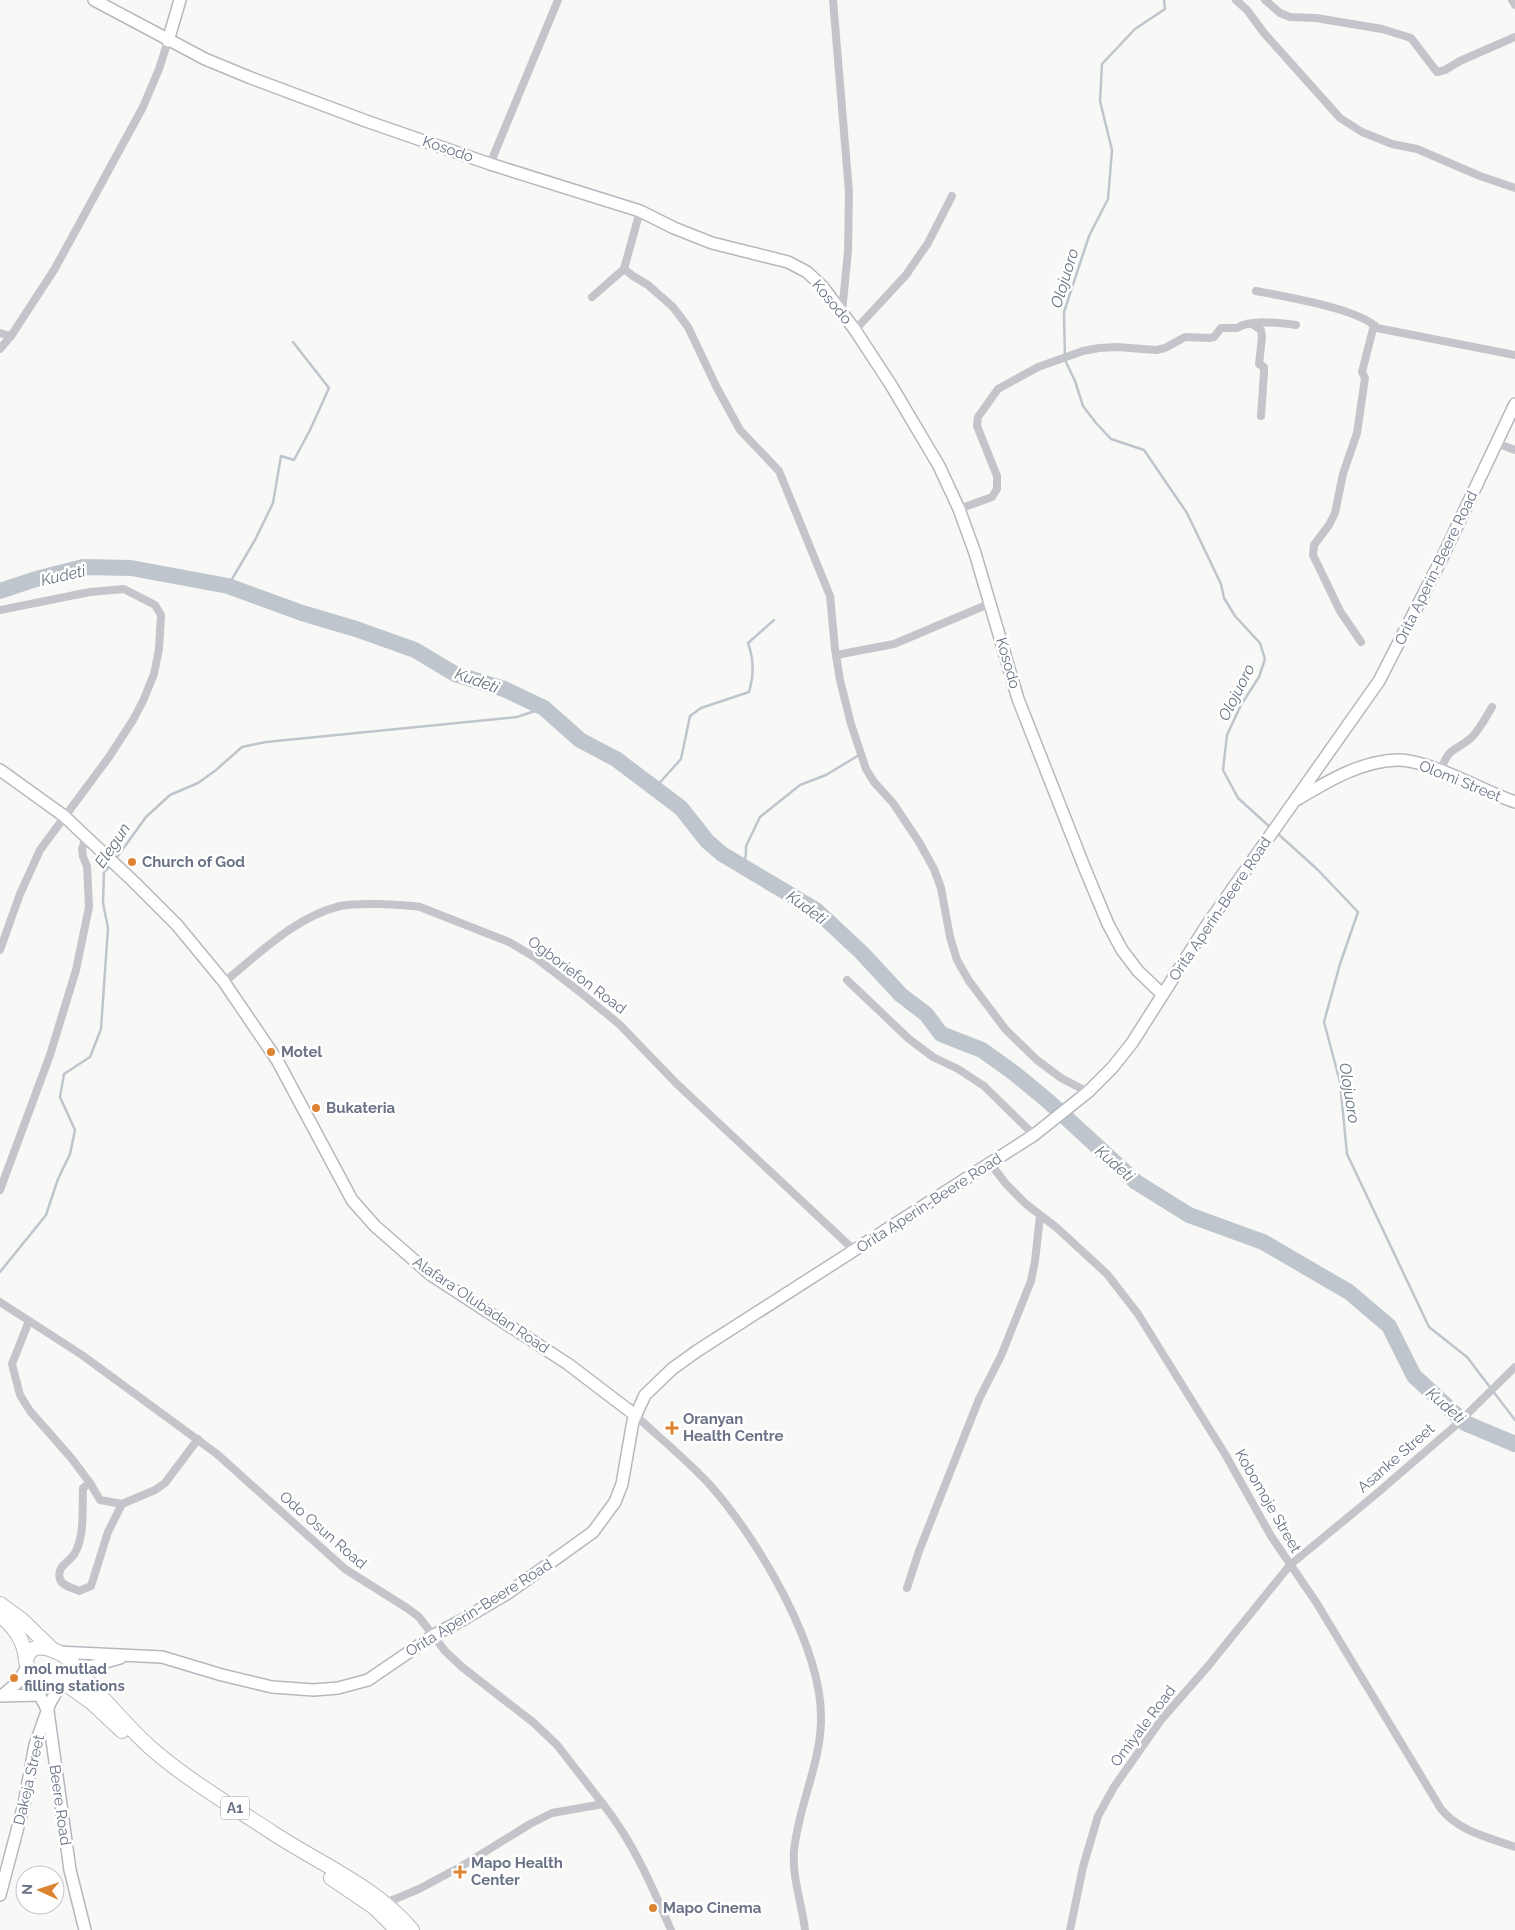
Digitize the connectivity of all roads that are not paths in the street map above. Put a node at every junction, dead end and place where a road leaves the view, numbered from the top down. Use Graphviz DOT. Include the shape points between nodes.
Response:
graph roads {
  1 [pos="94,0"];
  2 [pos="180,0"];
  3 [pos="558,0"];
  4 [pos="833,0"];
  5 [pos="1236,0"];
  6 [pos="1265,0"];
  7 [pos="1512,0"];
  8 [pos="1515,5"];
  9 [pos="1515,37"];
  10 [pos="168,40"];
  11 [pos="490,164"];
  12 [pos="1515,188"];
  13 [pos="952,196"];
  14 [pos="640,211"];
  15 [pos="624,269"];
  16 [pos="1256,290"];
  17 [pos="592,297"];
  18 [pos="842,312"];
  19 [pos="1252,324"];
  20 [pos="1296,325"];
  21 [pos="1374,325"];
  22 [pos="855,330"];
  23 [pos="0,332"];
  24 [pos="11,336"];
  25 [pos="0,349"];
  26 [pos="1515,355"];
  27 [pos="1515,404"];
  28 [pos="1261,416"];
  29 [pos="1496,443"];
  30 [pos="1515,450"];
  31 [pos="959,509"];
  32 [pos="991,603"];
  33 [pos="0,610"];
  34 [pos="1361,642"];
  35 [pos="836,655"];
  36 [pos="1492,707"];
  37 [pos="0,770"];
  38 [pos="1441,771"];
  39 [pos="1295,801"];
  40 [pos="1515,802"];
  41 [pos="64,816"];
  42 [pos="86,837"];
  43 [pos="0,950"];
  44 [pos="847,980"];
  45 [pos="224,982"];
  46 [pos="1162,994"];
  47 [pos="1088,1092"];
  48 [pos="1034,1134"];
  49 [pos="990,1163"];
  50 [pos="0,1190"];
  51 [pos="1040,1216"];
  52 [pos="855,1251"];
  53 [pos="0,1302"];
  54 [pos="29,1321"];
  55 [pos="1515,1367"];
  56 [pos="635,1415"];
  57 [pos="198,1440"];
  58 [pos="90,1484"];
  59 [pos="122,1504"];
  60 [pos="1290,1565"];
  61 [pos="907,1588"];
  62 [pos="0,1604"];
  63 [pos="0,1615"];
  64 [pos="434,1635"];
  65 [pos="55,1652"];
  66 [pos="129,1655"];
  67 [pos="27,1665"];
  68 [pos="76,1669"];
  69 [pos="62,1682"];
  70 [pos="2,1696"];
  71 [pos="40,1696"];
  72 [pos="48,1711"];
  73 [pos="210,1796"];
  74 [pos="603,1804"];
  75 [pos="1515,1847"];
  76 [pos="0,1895"];
  77 [pos="380,1906"];
  78 [pos="85,1930"];
  79 [pos="397,1930"];
  80 [pos="412,1930"];
  81 [pos="671,1930"];
  82 [pos="805,1930"];
  83 [pos="1070,1930"];
  1 -- 10 [label="main road, Kosodo"];
  2 -- 10 [label="main road"];
  3 -- 11 [label="street"];
  4 -- 18 [label="street" via="849,192"];
  5 -- 12 [label="street" via="1340,118 1362,132 1392,144 1417,149"];
  6 -- 9 [label="street" via="1290,17 1382,29 1411,38 1437,72"];
  7 -- 8 [label="street"];
  10 -- 11 [label="main road, Kosodo" via="205,59 366,122"];
  10 -- 24 [label="street" via="143,107 54,270"];
  11 -- 14 [label="main road, Kosodo"];
  13 -- 22 [label="street" via="928,243 906,275"];
  14 -- 15 [label="street"];
  14 -- 18 [label="main road, Kosodo" via="712,242 788,262 807,272"];
  15 -- 17 [label="street"];
  15 -- 35 [label="street" via="673,307 688,327 740,430 779,471 830,596"];
  16 -- 21 [label="street" via="1352,314"];
  18 -- 22 [label="main road, Kosodo"];
  19 -- 20 [label="street"];
  19 -- 28 [label="street" via="1261,330 1262,337 1259,364 1264,367"];
  19 -- 31 [label="street" via="1220,328 1214,337 1209,338 1185,337 1156,350 1117,346 1083,352 1038,367 998,389 978,417 976,426 997,476 997,489 992,497"];
  21 -- 26 [label="street"];
  21 -- 34 [label="street" via="1362,372 1365,378 1357,433 1343,474 1335,513 1314,545 1313,555 1340,611"];
  22 -- 31 [label="main road, Kosodo" via="925,439"];
  23 -- 24 [label="street"];
  24 -- 25 [label="street"];
  27 -- 29 [label="main road, Orita Aperin-Beere Road"];
  29 -- 30 [label="street"];
  29 -- 39 [label="main road, Orita Aperin-Beere Road" via="1429,585 1379,681"];
  31 -- 32 [label="main road, Kosodo"];
  32 -- 35 [label="street" via="894,644"];
  32 -- 46 [label="main road, Kosodo" via="1018,699 1108,924 1138,971"];
  33 -- 41 [label="street" via="90,592 124,589 155,605 161,615 160,649 143,701 109,756"];
  35 -- 47 [label="street" via="844,700 866,769 893,803 934,869 957,960 969,981 1006,1030 1045,1066"];
  36 -- 38 [label="street" via="1471,738 1450,752"];
  37 -- 41 [label="main road, Alafara Olubadan Road"];
  38 -- 39 [label="main road, Olomi Street" via="1398,760 1377,763 1329,780"];
  38 -- 40 [label="main road, Olomi Street"];
  39 -- 46 [label="main road, Orita Aperin-Beere Road"];
  41 -- 42 [label="main road, Alafara Olubadan Road"];
  41 -- 43 [label="street" via="40,850"];
  42 -- 45 [label="main road, Alafara Olubadan Road" via="178,925"];
  42 -- 50 [label="street" via="82,857 87,866 89,907 76,970 50,1055"];
  44 -- 48 [label="street" via="909,1039 933,1057 984,1086"];
  45 -- 52 [label="street, Ogboriefon Road" via="303,922 342,905 363,903 420,907 508,942 536,958 619,1024 677,1084"];
  45 -- 56 [label="main road, Alafara Olubadan Road" via="277,1060 352,1200 374,1226 431,1275 561,1360"];
  46 -- 47 [label="main road, Orita Aperin-Beere Road" via="1132,1043"];
  47 -- 48 [label="main road, Orita Aperin-Beere Road"];
  48 -- 49 [label="main road, Orita Aperin-Beere Road"];
  49 -- 51 [label="street, Kobomoje Street" via="1006,1184"];
  49 -- 52 [label="main road, Orita Aperin-Beere Road"];
  51 -- 60 [label="street, Kobomoje Street" via="1107,1274 1138,1314"];
  51 -- 61 [label="street" via="1031,1281 1001,1356 979,1399"];
  52 -- 56 [label="main road, Orita Aperin-Beere Road" via="672,1369 645,1395"];
  53 -- 54 [label="street, Odo Osun Road"];
  54 -- 57 [label="street, Odo Osun Road" via="82,1355"];
  54 -- 58 [label="street" via="12,1364 20,1395"];
  55 -- 60 [label="street, Asanke Street" via="1454,1426"];
  56 -- 64 [label="main road, Orita Aperin-Beere Road" via="622,1484 615,1502 593,1532 508,1593"];
  56 -- 82 [label="street" via="690,1464 732,1513 780,1586 803,1636 821,1702 820,1738 794,1853"];
  57 -- 59 [label="street" via="165,1483"];
  57 -- 64 [label="street, Odo Osun Road" via="345,1569 407,1608"];
  58 -- 59 [label="street" via="100,1500"];
  58 -- 59 [label="street" via="82,1488 79,1542 74,1555 60,1571 63,1584 80,1590 91,1586 108,1532"];
  60 -- 75 [label="street, Kobomoje Street" via="1316,1602 1441,1809 1458,1826"];
  60 -- 83 [label="street, Omiyale Road" via="1161,1720 1114,1787 1090,1838"];
  62 -- 65 [label="highway"];
  63 -- 67 [label="highway" via="20,1637"];
  64 -- 66 [label="main road, Orita Aperin-Beere Road" via="368,1680 330,1689 272,1687 162,1657"];
  64 -- 74 [label="street, Odo Osun Road" via="462,1667 534,1722 553,1741"];
  65 -- 66 [label="main road, Orita Aperin-Beere Road"];
  65 -- 67 [label="highway" via="32,1650"];
  65 -- 68 [label="highway" via="68,1658"];
  66 -- 68 [label="main road, Orita Aperin-Beere Road"];
  67 -- 69 [label="highway" via="37,1675"];
  67 -- 70 [label="main road" via="18,1682"];
  67 -- 71 [label="main road"];
  68 -- 69 [label="highway" via="68,1681"];
  68 -- 73 [label="highway, A1" via="151,1748"];
  69 -- 72 [label="main road"];
  69 -- 73 [label="highway, A1" via="91,1702 163,1769"];
  70 -- 71 [label="main road"];
  71 -- 72 [label="main road"];
  72 -- 76 [label="main road, Dakeja Street" via="35,1745 24,1804"];
  72 -- 78 [label="main road, Beere Road" via="70,1870"];
  73 -- 77 [label="highway, A1" via="360,1885"];
  74 -- 77 [label="street" via="552,1813 462,1866"];
  74 -- 81 [label="street, Odo Osun Road" via="637,1856"];
  77 -- 79 [label="highway, A1"];
  77 -- 80 [label="highway, A1"];
}
